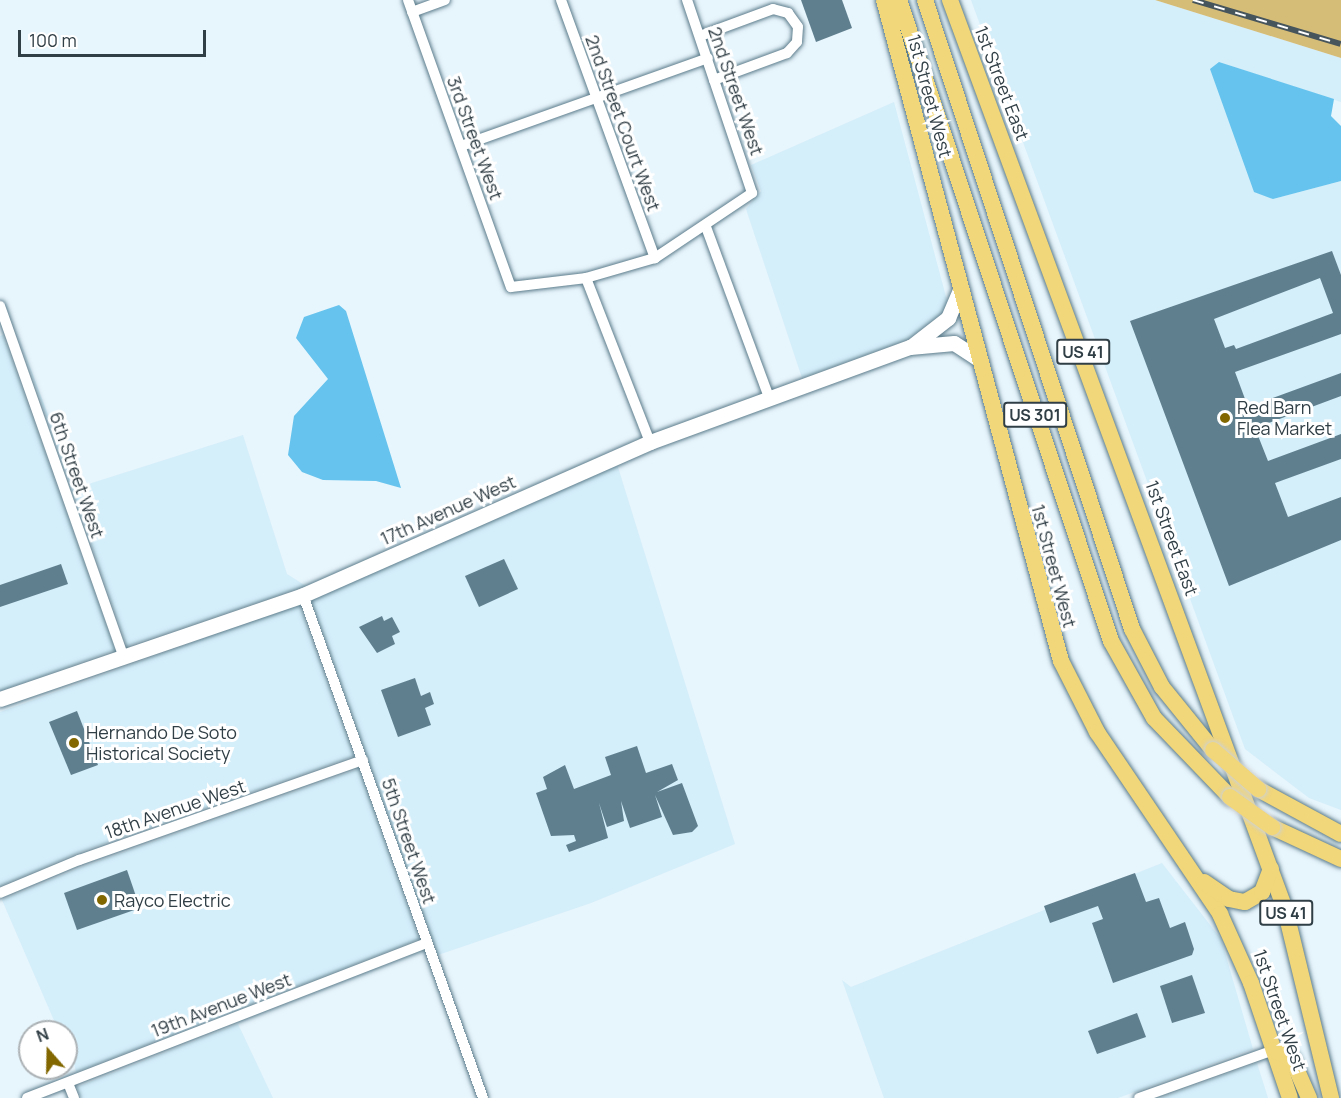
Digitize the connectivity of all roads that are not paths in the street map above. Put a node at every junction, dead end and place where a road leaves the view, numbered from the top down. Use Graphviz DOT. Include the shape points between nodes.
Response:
graph roads {
  1 [pos="408,0"];
  2 [pos="445,0"];
  3 [pos="561,0"];
  4 [pos="687,0"];
  5 [pos="884,0"];
  6 [pos="899,0"];
  7 [pos="925,0"];
  8 [pos="950,0"];
  9 [pos="412,12"];
  10 [pos="700,36"];
  11 [pos="708,58"];
  12 [pos="714,80"];
  13 [pos="596,97"];
  14 [pos="461,146"];
  15 [pos="706,227"];
  16 [pos="655,258"];
  17 [pos="586,278"];
  18 [pos="961,288"];
  19 [pos="0,306"];
  20 [pos="910,347"];
  21 [pos="979,359"];
  22 [pos="769,397"];
  23 [pos="650,442"];
  24 [pos="303,595"];
  25 [pos="123,655"];
  26 [pos="0,699"];
  27 [pos="363,760"];
  28 [pos="1341,834"];
  29 [pos="1341,859"];
  30 [pos="1271,869"];
  31 [pos="1199,878"];
  32 [pos="0,893"];
  33 [pos="427,943"];
  34 [pos="1274,1050"];
  35 [pos="68,1083"];
  36 [pos="27,1098"];
  37 [pos="74,1098"];
  38 [pos="483,1098"];
  39 [pos="1139,1098"];
  40 [pos="1290,1098"];
  41 [pos="1309,1098"];
  42 [pos="1331,1098"];
  1 -- 9 [label="street, 3rd Street West"];
  2 -- 9 [label="street"];
  3 -- 13 [label="street, 2nd Street Court West"];
  4 -- 10 [label="street, 2nd Street West"];
  5 -- 18 [label="main road, 1st Street West"];
  6 -- 29 [label="main road, 1st Street West / US 301, bridge" via="1111,640 1154,718 1230,797 1272,827"];
  7 -- 28 [label="main road, 1st Street West / US 301, bridge" via="1132,629 1162,687 1213,750 1258,789"];
  8 -- 30 [label="main road, 1st Street East / US 41"];
  9 -- 14 [label="street, 3rd Street West"];
  10 -- 11 [label="street, 2nd Street West"];
  10 -- 12 [label="street" via="773,9 788,13 798,27 796,42 787,53"];
  11 -- 12 [label="street, 2nd Street West"];
  11 -- 13 [label="street"];
  12 -- 15 [label="street, 2nd Street West" via="752,192"];
  13 -- 14 [label="street"];
  13 -- 16 [label="street, 2nd Street Court West"];
  14 -- 17 [label="street, 3rd Street West" via="511,287"];
  15 -- 16 [label="street"];
  15 -- 22 [label="street"];
  16 -- 17 [label="street"];
  17 -- 23 [label="street"];
  18 -- 20 [label="street, 17th Avenue West" via="948,318"];
  18 -- 21 [label="main road, 1st Street West"];
  19 -- 25 [label="street, 6th Street West"];
  20 -- 21 [label="street, 17th Avenue West" via="954,343"];
  20 -- 22 [label="street, 17th Avenue West"];
  21 -- 31 [label="main road, 1st Street West" via="1065,672 1097,732"];
  22 -- 23 [label="street, 17th Avenue West"];
  23 -- 24 [label="street, 17th Avenue West"];
  24 -- 25 [label="street, 17th Avenue West"];
  24 -- 27 [label="street, 5th Street West"];
  25 -- 26 [label="street, 17th Avenue West"];
  27 -- 32 [label="street, 18th Avenue West" via="79,860"];
  27 -- 33 [label="street, 5th Street West"];
  30 -- 31 [label="main road" via="1262,892 1245,902 1229,899"];
  30 -- 42 [label="main road, 1st Street East / US 41" via="1298,950"];
  31 -- 34 [label="main road, 1st Street West" via="1240,955"];
  33 -- 35 [label="street, 19th Avenue West"];
  33 -- 38 [label="street, 5th Street West"];
  34 -- 39 [label="street"];
  34 -- 40 [label="main road, 1st Street West"];
  34 -- 41 [label="main road" via="1292,1059"];
  35 -- 36 [label="street, 19th Avenue West"];
  35 -- 37 [label="street"];
}
